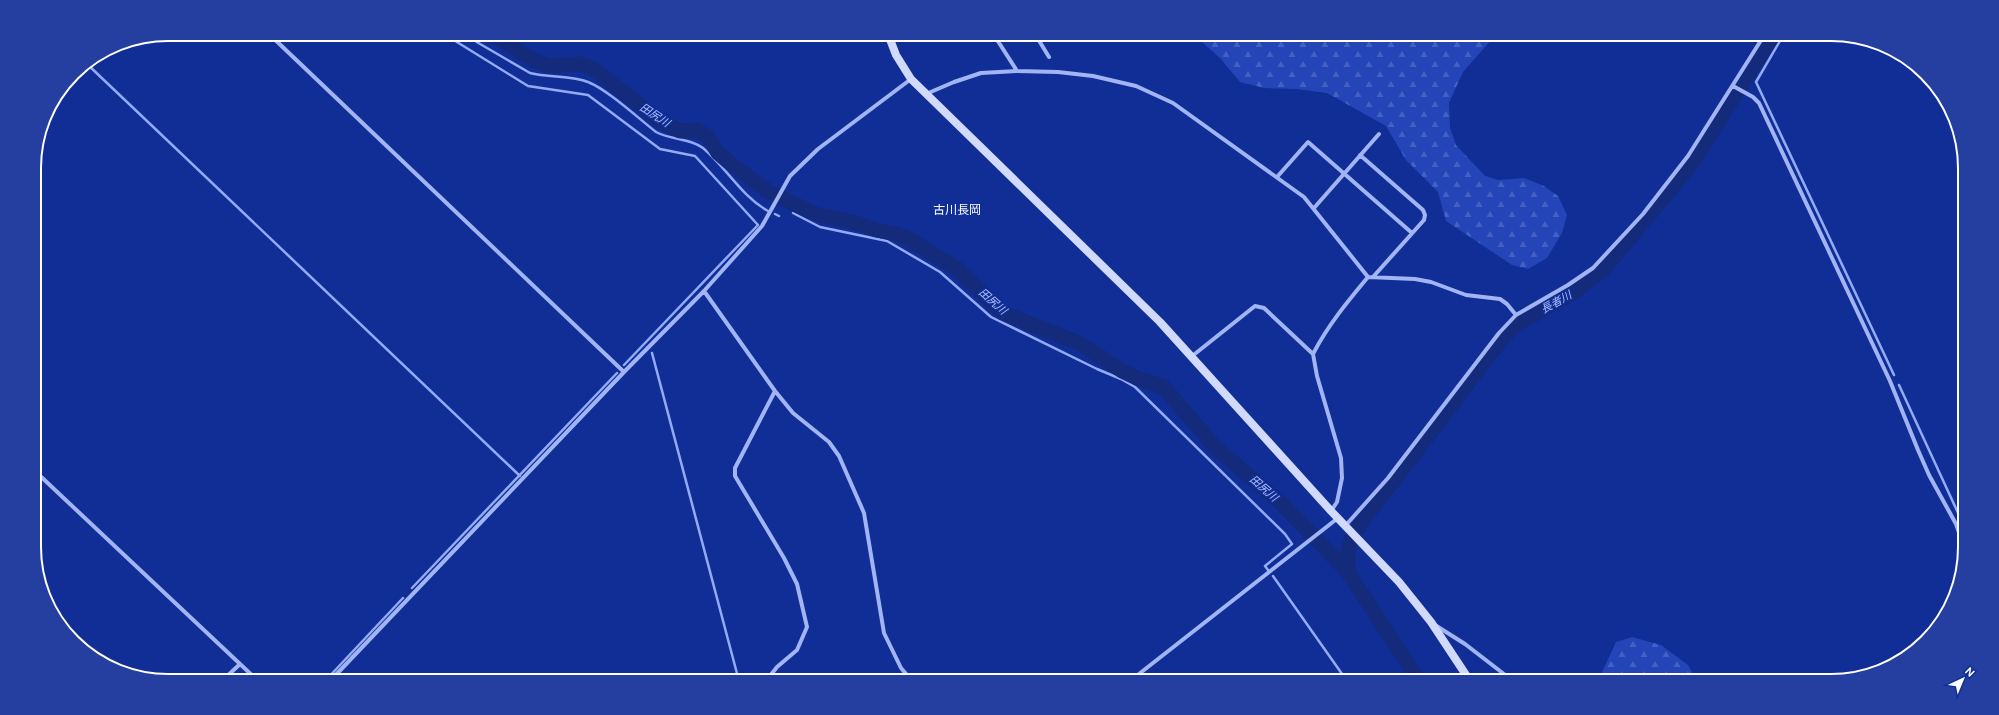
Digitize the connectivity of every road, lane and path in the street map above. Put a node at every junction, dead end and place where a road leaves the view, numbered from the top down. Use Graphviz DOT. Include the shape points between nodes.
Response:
graph roads {
  1 [pos="276,41"];
  2 [pos="891,41"];
  3 [pos="998,41"];
  4 [pos="1039,41"];
  5 [pos="1761,41"];
  6 [pos="1049,57"];
  7 [pos="1017,71"];
  8 [pos="912,79"];
  9 [pos="1734,87"];
  10 [pos="926,94"];
  11 [pos="1379,134"];
  12 [pos="1360,155"];
  13 [pos="1344,174"];
  14 [pos="1277,177"];
  15 [pos="1314,208"];
  16 [pos="1412,233"];
  17 [pos="1368,277"];
  18 [pos="1374,277"];
  19 [pos="704,291"];
  20 [pos="1516,315"];
  21 [pos="1313,354"];
  22 [pos="1191,357"];
  23 [pos="624,372"];
  24 [pos="775,391"];
  25 [pos="41,477"];
  26 [pos="1331,511"];
  27 [pos="1338,518"];
  28 [pos="1348,527"];
  29 [pos="1958,530"];
  30 [pos="1431,622"];
  31 [pos="240,664"];
  32 [pos="229,674"];
  33 [pos="251,674"];
  34 [pos="337,674"];
  35 [pos="772,674"];
  36 [pos="906,674"];
  37 [pos="1139,674"];
  38 [pos="1465,674"];
  39 [pos="1504,674"];
  1 -- 23 [label="street"];
  2 -- 8 [label="street" via="896,55"];
  3 -- 7 [label="street"];
  4 -- 6 [label="street"];
  5 -- 9 [label="street"];
  7 -- 10 [label="street" via="981,73"];
  7 -- 14 [label="street" via="1093,76 1136,86 1173,103"];
  8 -- 10 [label="street"];
  8 -- 19 [label="street" via="818,150 790,176 762,226"];
  9 -- 20 [label="street" via="1673,177 1600,261 1580,278"];
  9 -- 29 [label="street" via="1759,103 1890,381 1929,474"];
  10 -- 22 [label="street" via="1129,290"];
  11 -- 12 [label="street"];
  12 -- 13 [label="street"];
  12 -- 16 [label="street" via="1423,210 1424,220"];
  13 -- 14 [label="street" via="1308,142"];
  13 -- 15 [label="street"];
  13 -- 16 [label="street"];
  14 -- 15 [label="street" via="1304,197"];
  15 -- 17 [label="street"];
  16 -- 18 [label="street"];
  17 -- 18 [label="street"];
  17 -- 21 [label="street" via="1345,304"];
  18 -- 20 [label="street" via="1426,281 1466,295 1500,299"];
  19 -- 23 [label="street"];
  19 -- 24 [label="street"];
  20 -- 28 [label="street" via="1494,339"];
  21 -- 22 [label="street" via="1264,308 1255,306"];
  21 -- 26 [label="street" via="1341,458 1342,478 1337,502"];
  22 -- 26 [label="street"];
  23 -- 34 [label="street"];
  24 -- 35 [label="street" via="735,468 735,476 797,584 807,627 798,650"];
  24 -- 36 [label="street" via="793,413 829,442 839,456 864,513 884,633"];
  25 -- 31 [label="street"];
  26 -- 27 [label="street"];
  27 -- 28 [label="street"];
  27 -- 37 [label="street"];
  28 -- 30 [label="street" via="1399,582"];
  30 -- 38 [label="street"];
  30 -- 39 [label="street"];
  31 -- 32 [label="street"];
  31 -- 33 [label="street"];
}
